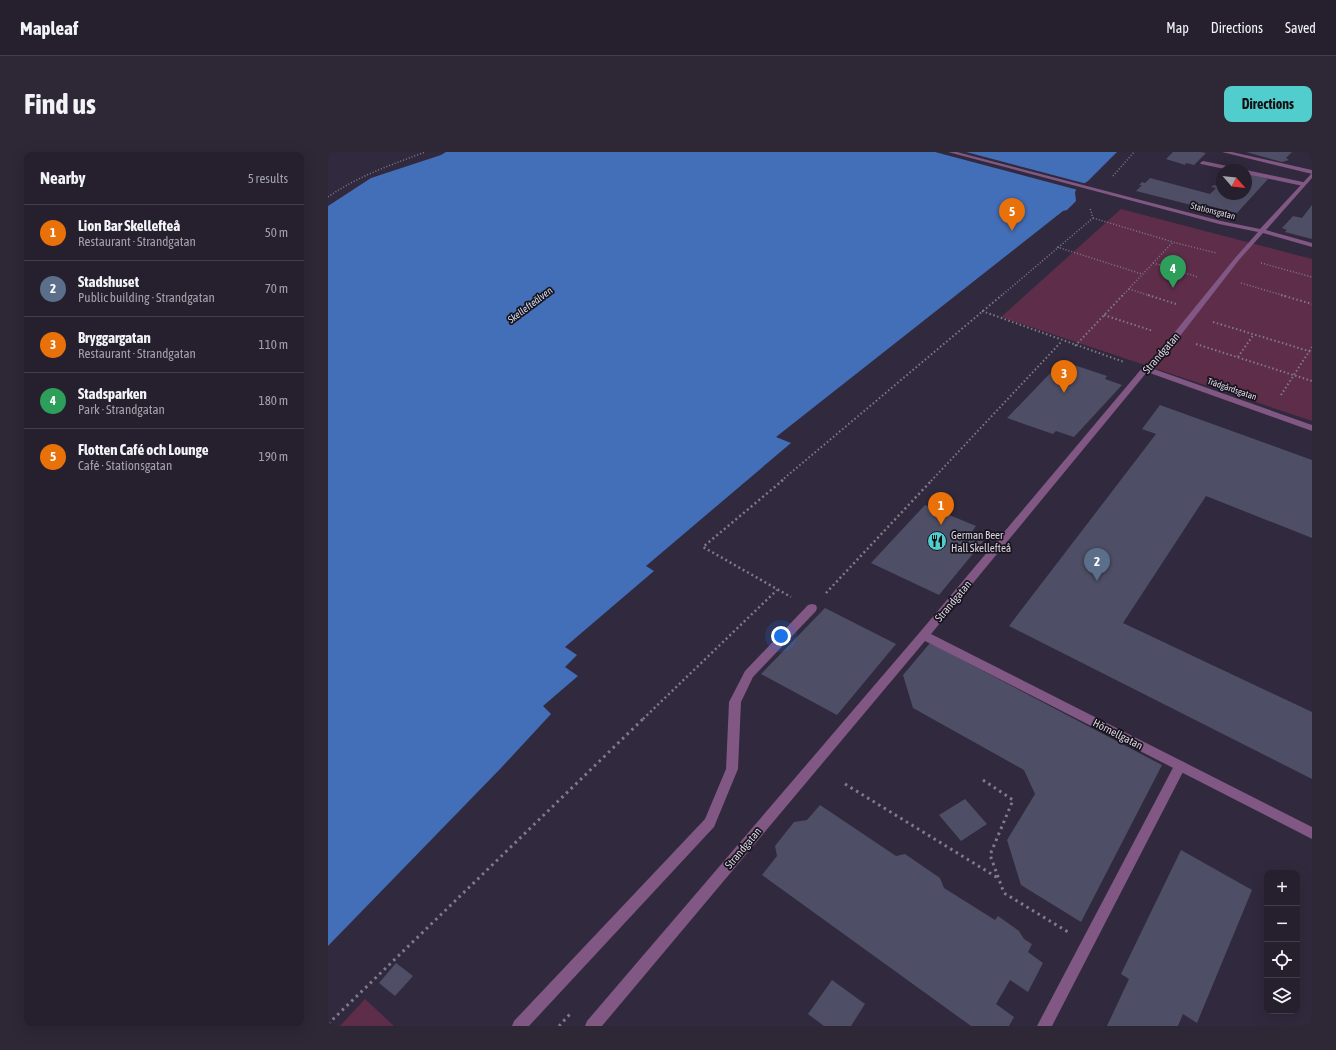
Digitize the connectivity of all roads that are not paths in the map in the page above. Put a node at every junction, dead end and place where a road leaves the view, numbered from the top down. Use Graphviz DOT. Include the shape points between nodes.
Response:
graph roads {
  1 [pos="951,152"];
  2 [pos="1224,152"];
  3 [pos="1203,163"];
  4 [pos="1216,166"];
  5 [pos="1252,173"];
  6 [pos="1312,173"];
  7 [pos="1303,184"];
  8 [pos="1261,231"];
  9 [pos="1312,245"];
  10 [pos="1146,369"];
  11 [pos="1312,428"];
  12 [pos="812,608"];
  13 [pos="924,635"];
  14 [pos="1180,766"];
  15 [pos="1312,833"];
  16 [pos="518,1026"];
  17 [pos="592,1026"];
  18 [pos="1044,1026"];
  1 -- 8 [label="street, Stationsgatan" via="1221,223"];
  2 -- 6 [label="street"];
  3 -- 4 [label="street"];
  5 -- 7 [label="street"];
  6 -- 7 [label="street, Strandgatan"];
  7 -- 8 [label="street, Strandgatan"];
  8 -- 9 [label="street, Stationsgatan"];
  8 -- 10 [label="street, Strandgatan" via="1160,356"];
  10 -- 11 [label="street, Trädgårdsgatan"];
  10 -- 13 [label="street, Strandgatan"];
  12 -- 16 [label="street" via="749,674 735,702 732,769 710,823"];
  13 -- 14 [label="street, Hörnellgatan"];
  13 -- 17 [label="street, Strandgatan"];
  14 -- 15 [label="street, Hörnellgatan"];
  14 -- 18 [label="street"];
}
